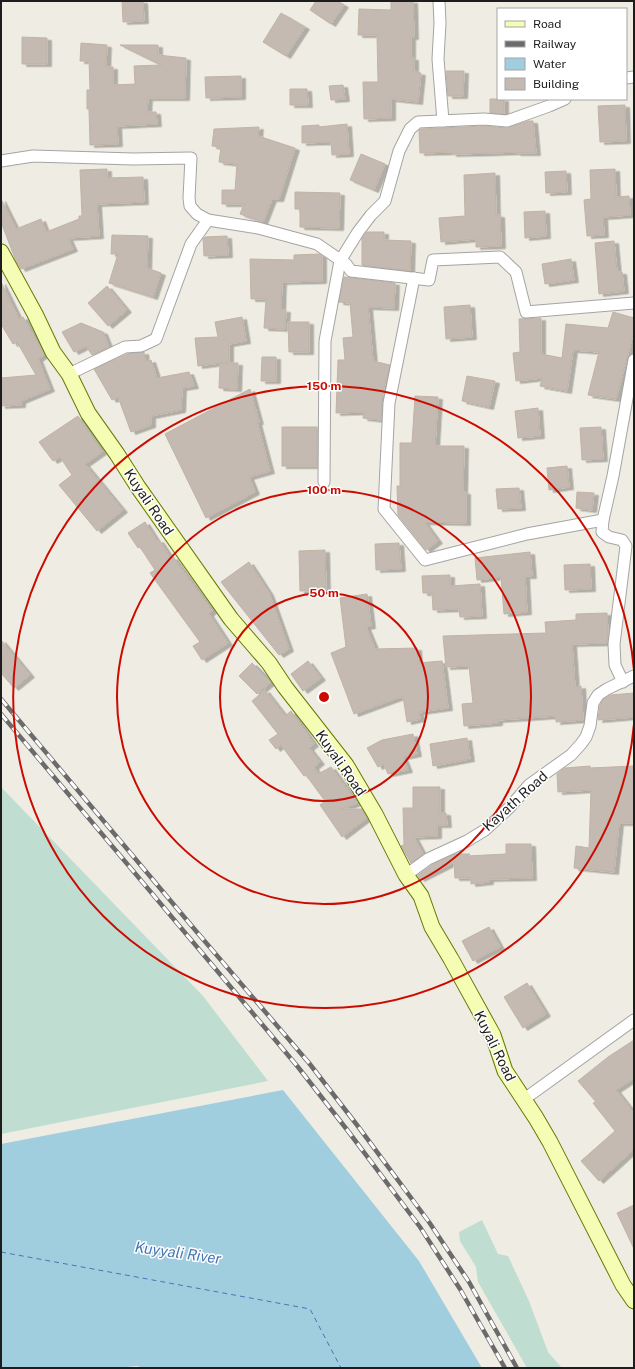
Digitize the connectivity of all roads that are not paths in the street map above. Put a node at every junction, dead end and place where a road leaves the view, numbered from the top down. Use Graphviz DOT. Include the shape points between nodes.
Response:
graph roads {
  1 [pos="439,1"];
  2 [pos="561,100"];
  3 [pos="549,103"];
  4 [pos="443,121"];
  5 [pos="1,161"];
  6 [pos="208,220"];
  7 [pos="1,252"];
  8 [pos="340,261"];
  9 [pos="414,278"];
  10 [pos="634,303"];
  11 [pos="634,360"];
  12 [pos="69,374"];
  13 [pos="324,482"];
  14 [pos="602,520"];
  15 [pos="634,676"];
  16 [pos="623,682"];
  17 [pos="406,875"];
  18 [pos="634,1020"];
  19 [pos="523,1100"];
  20 [pos="634,1302"];
  1 -- 4 [label="street" via="438,59"];
  2 -- 3 [label="street"];
  3 -- 4 [label="street" via="507,120"];
  4 -- 8 [label="street" via="418,122 410,129 399,151 385,201 358,232"];
  5 -- 6 [label="street" via="33,156 191,158 190,206 197,214"];
  6 -- 8 [label="street" via="258,228 317,244"];
  6 -- 12 [label="street" via="191,244 156,339 141,346 125,347"];
  7 -- 12 [label="main road, Kuyali Road" via="53,352"];
  8 -- 9 [label="street" via="351,271"];
  8 -- 13 [label="street" via="325,341"];
  9 -- 10 [label="street" via="429,280 433,260 500,257 516,272 526,312"];
  9 -- 14 [label="street" via="389,403 384,509 426,560 527,534"];
  11 -- 14 [label="street" via="613,476"];
  12 -- 17 [label="main road, Kuyali Road" via="88,413 156,514 231,619 269,662 285,687 346,764"];
  14 -- 16 [label="street" via="602,532 622,540 626,546 614,644 615,665"];
  15 -- 16 [label="street, Kayath Road"];
  16 -- 17 [label="street, Kayath Road" via="598,695 593,703 586,737 570,755 529,785 485,830 428,859"];
  17 -- 19 [label="main road, Kuyali Road" via="421,896 432,927 493,1035 505,1071"];
  18 -- 19 [label="street"];
  19 -- 20 [label="main road, Kuyali Road" via="550,1142"];
}
